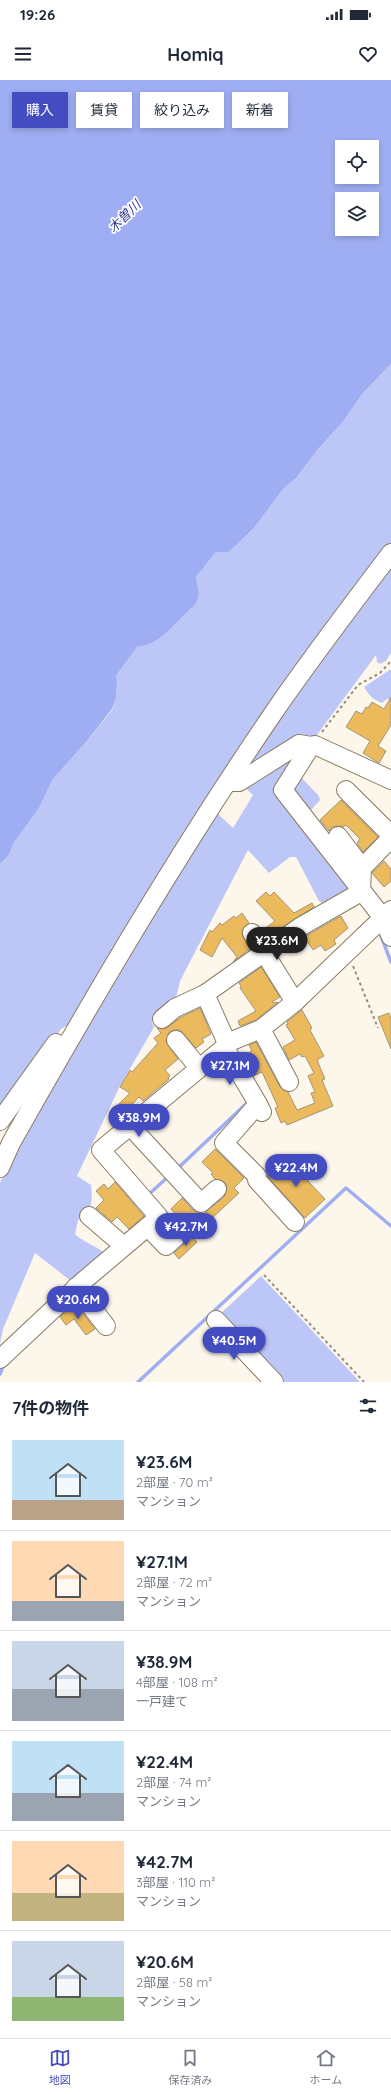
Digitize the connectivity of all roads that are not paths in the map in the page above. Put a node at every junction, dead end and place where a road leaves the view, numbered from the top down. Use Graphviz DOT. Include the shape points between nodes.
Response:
graph roads {
  1 [pos="391,553"];
  2 [pos="311,746"];
  3 [pos="391,780"];
  4 [pos="229,782"];
  5 [pos="346,790"];
  6 [pos="391,835"];
  7 [pos="338,836"];
  8 [pos="391,838"];
  9 [pos="362,868"];
  10 [pos="361,892"];
  11 [pos="387,914"];
  12 [pos="252,933"];
  13 [pos="391,937"];
  14 [pos="265,951"];
  15 [pos="205,994"];
  16 [pos="295,1002"];
  17 [pos="162,1019"];
  18 [pos="261,1029"];
  19 [pos="72,1034"];
  20 [pos="176,1040"];
  21 [pos="226,1045"];
  22 [pos="199,1068"];
  23 [pos="289,1082"];
  24 [pos="0,1121"];
  25 [pos="130,1126"];
  26 [pos="0,1168"];
  27 [pos="217,1189"];
  28 [pos="89,1216"];
  29 [pos="295,1222"];
  30 [pos="148,1227"];
  31 [pos="176,1237"];
  32 [pos="124,1246"];
  33 [pos="76,1287"];
  34 [pos="216,1320"];
  35 [pos="106,1326"];
  36 [pos="0,1359"];
  37 [pos="274,1382"];
  1 -- 4 [label="street" via="326,638 273,713"];
  2 -- 3 [label="street" via="315,745"];
  2 -- 4 [label="street" via="299,744 239,782"];
  2 -- 10 [label="street" via="283,790"];
  4 -- 19 [label="street" via="129,937"];
  5 -- 6 [label="street"];
  7 -- 9 [label="street"];
  8 -- 9 [label="street"];
  9 -- 10 [label="street"];
  10 -- 11 [label="street"];
  10 -- 14 [label="street" via="300,927"];
  11 -- 13 [label="street"];
  11 -- 16 [label="street"];
  12 -- 14 [label="street"];
  14 -- 15 [label="street"];
  14 -- 16 [label="street"];
  15 -- 17 [label="street" via="175,1008"];
  15 -- 21 [label="street"];
  16 -- 18 [label="street"];
  18 -- 21 [label="street"];
  18 -- 23 [label="street"];
  19 -- 24 [label="street" via="64,1031"];
  19 -- 26 [label="street" via="11,1143"];
  20 -- 22 [label="street"];
  21 -- 22 [label="street"];
  21 -- 29 [label="street" via="260,1108 224,1143 257,1176 257,1180"];
  22 -- 25 [label="street"];
  25 -- 27 [label="street" via="201,1203"];
  25 -- 30 [label="street" via="101,1150 159,1217"];
  28 -- 32 [label="street"];
  30 -- 31 [label="street" via="166,1246"];
  30 -- 32 [label="street"];
  32 -- 33 [label="street"];
  33 -- 35 [label="street"];
  33 -- 36 [label="street"];
  34 -- 37 [label="street"];
}
